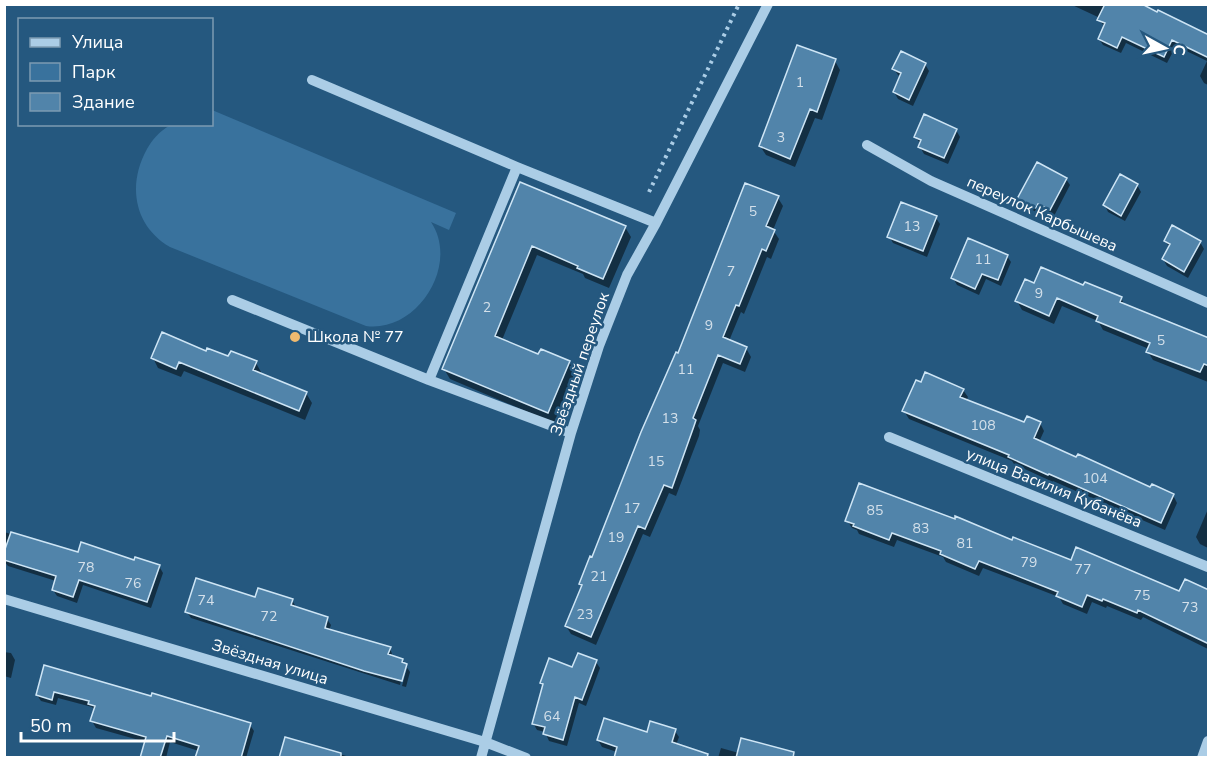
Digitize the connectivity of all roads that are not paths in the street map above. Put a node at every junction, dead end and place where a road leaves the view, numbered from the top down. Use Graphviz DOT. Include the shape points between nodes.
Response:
graph roads {
  1 [pos="768,4"];
  2 [pos="312,80"];
  3 [pos="867,146"];
  4 [pos="517,167"];
  5 [pos="656,223"];
  6 [pos="232,300"];
  7 [pos="1209,303"];
  8 [pos="429,380"];
  9 [pos="571,433"];
  10 [pos="889,437"];
  11 [pos="1209,567"];
  12 [pos="4,599"];
  13 [pos="1209,741"];
  14 [pos="485,742"];
  15 [pos="481,758"];
  16 [pos="526,758"];
  17 [pos="1202,758"];
  1 -- 5 [label="street, Звёздный переулок"];
  2 -- 4 [label="street"];
  3 -- 7 [label="street, переулок Карбышева" via="931,181"];
  4 -- 5 [label="street"];
  4 -- 8 [label="street"];
  5 -- 9 [label="street, Звёздный переулок" via="623,285 598,346"];
  6 -- 8 [label="street"];
  8 -- 9 [label="street"];
  9 -- 14 [label="street, Звёздный переулок"];
  10 -- 11 [label="street, улица Василия Кубанёва"];
  12 -- 14 [label="street, Звёздная улица"];
  13 -- 17 [label="street"];
  14 -- 15 [label="street, Звёздный переулок"];
  14 -- 16 [label="street, Звёздная улица"];
}
